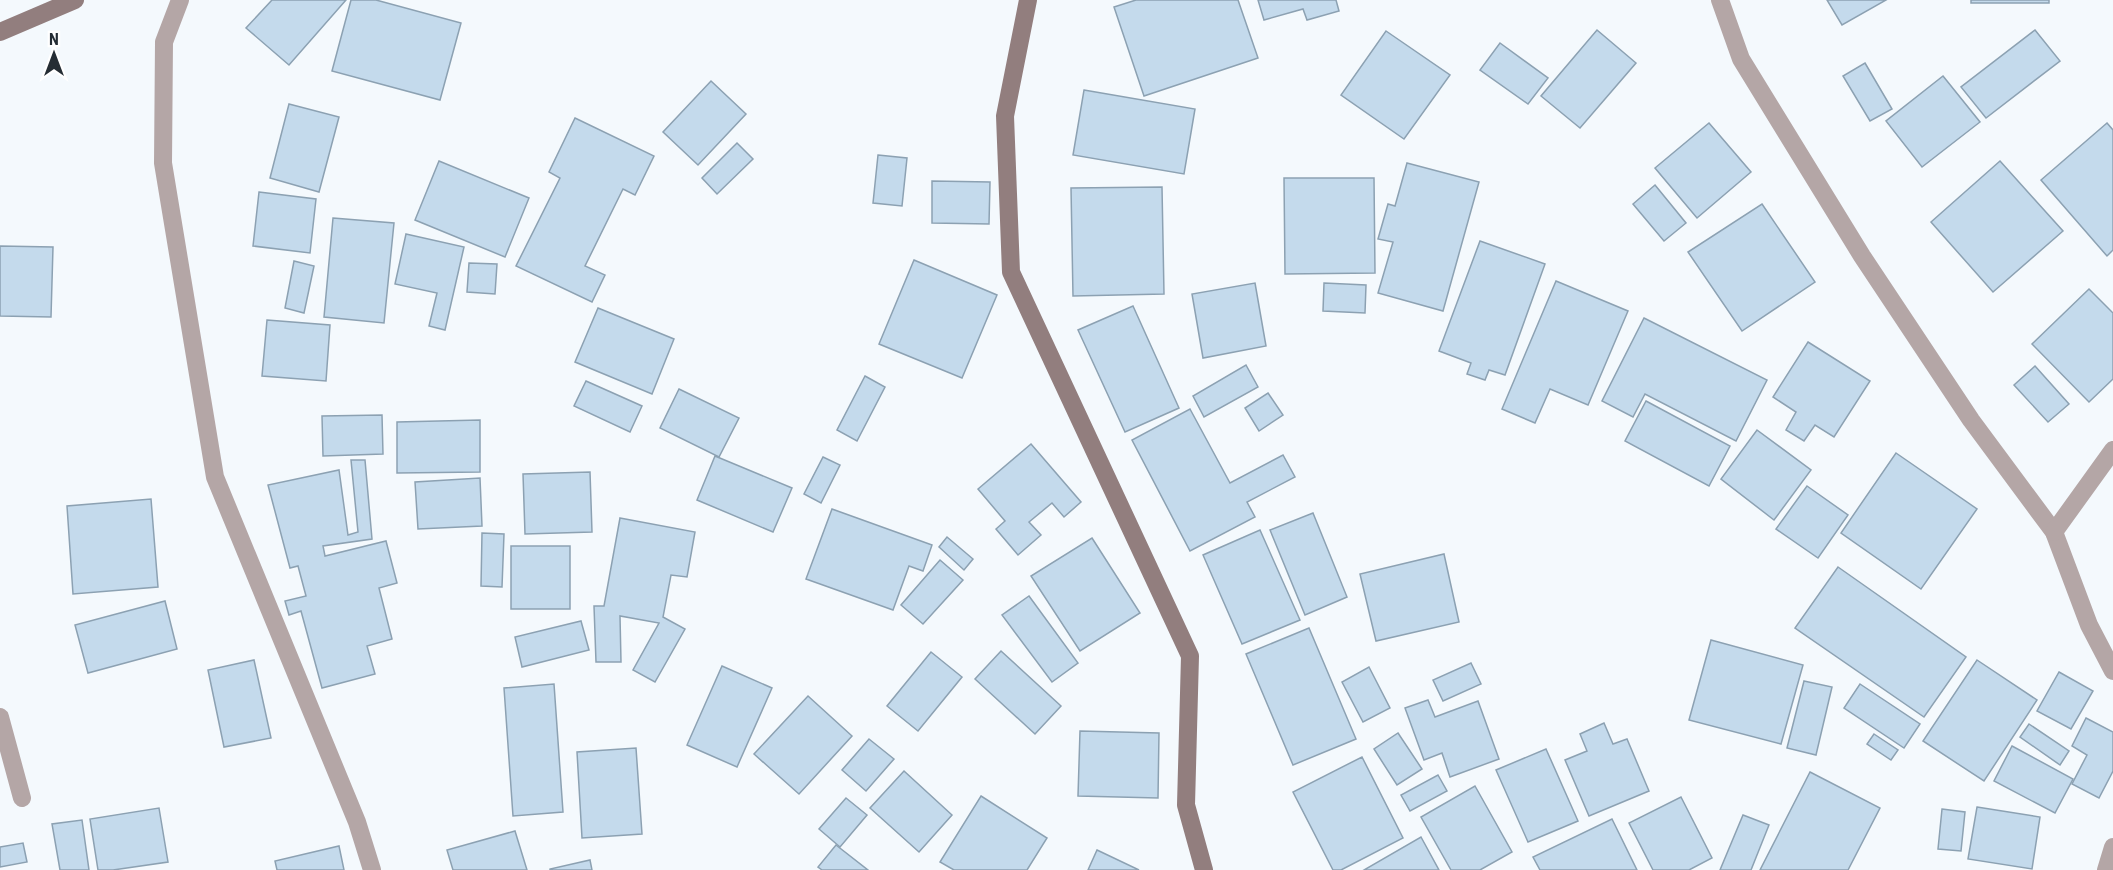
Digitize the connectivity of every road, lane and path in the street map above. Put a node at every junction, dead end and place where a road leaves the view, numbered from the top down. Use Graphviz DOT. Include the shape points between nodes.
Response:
graph roads {
  1 [pos="75,0"];
  2 [pos="180,0"];
  3 [pos="1028,0"];
  4 [pos="1720,0"];
  5 [pos="0,32"];
  6 [pos="2113,450"];
  7 [pos="2054,532"];
  8 [pos="2113,671"];
  9 [pos="0,717"];
  10 [pos="22,798"];
  11 [pos="2113,847"];
  12 [pos="372,870"];
  13 [pos="1204,870"];
  14 [pos="2106,870"];
  1 -- 5 [label="street"];
  2 -- 12 [label="street" via="164,42 163,164 215,477 357,822"];
  3 -- 13 [label="street" via="1005,116 1011,272 1190,656 1186,805"];
  4 -- 7 [label="street" via="1741,59 1862,256 1971,420"];
  6 -- 7 [label="street"];
  7 -- 8 [label="street" via="2089,625"];
  9 -- 10 [label="street"];
  11 -- 14 [label="street"];
}
